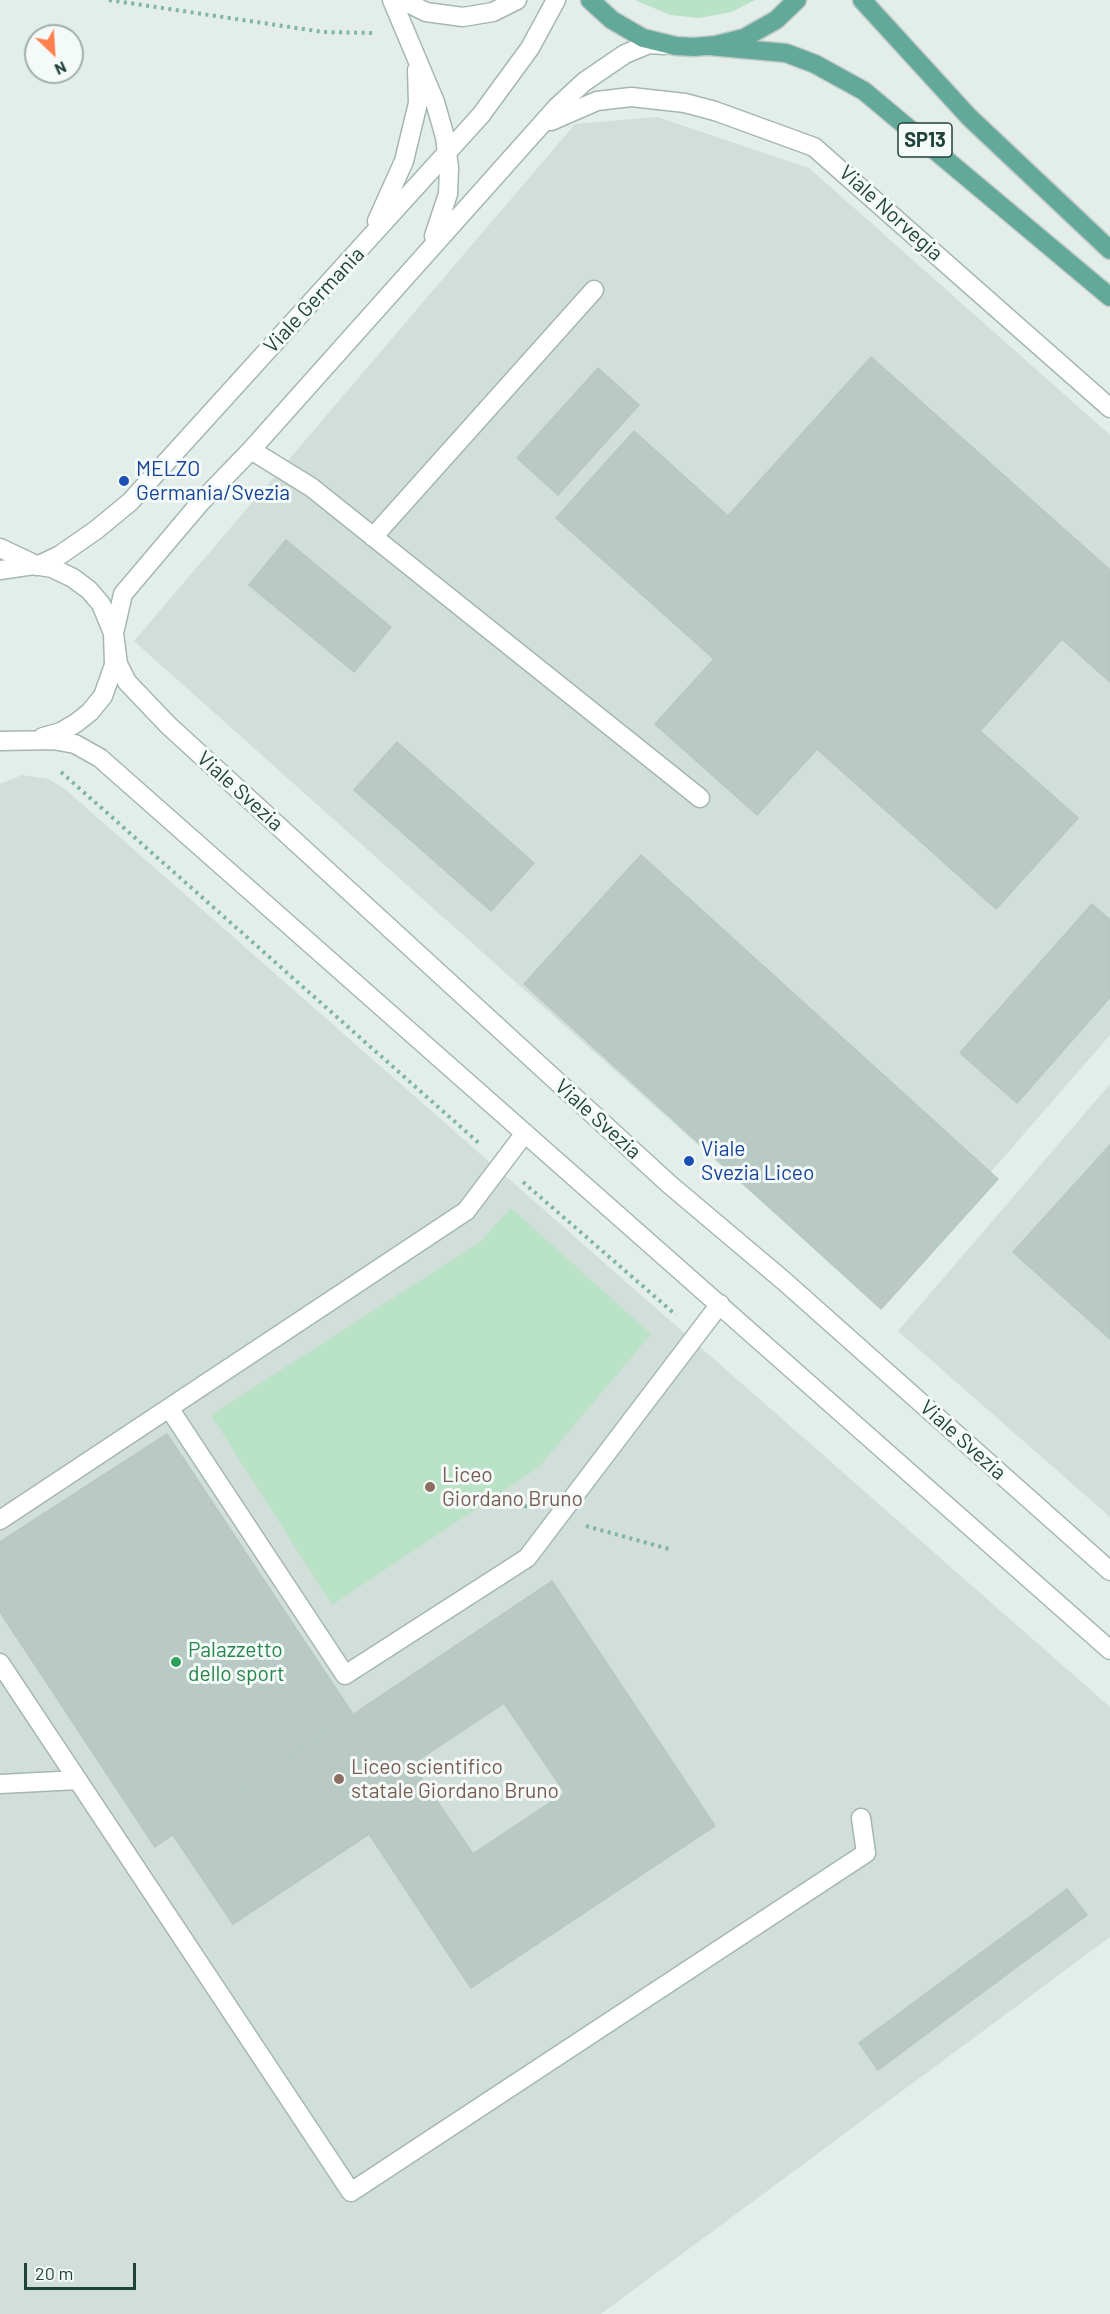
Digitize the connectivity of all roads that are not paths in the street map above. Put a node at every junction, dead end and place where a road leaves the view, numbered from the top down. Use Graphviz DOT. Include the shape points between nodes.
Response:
graph roads {
  1 [pos="392,0"];
  2 [pos="402,0"];
  3 [pos="517,0"];
  4 [pos="556,0"];
  5 [pos="590,0"];
  6 [pos="797,0"];
  7 [pos="862,0"];
  8 [pos="671,45"];
  9 [pos="709,46"];
  10 [pos="417,62"];
  11 [pos="533,132"];
  12 [pos="447,153"];
  13 [pos="365,244"];
  14 [pos="430,246"];
  15 [pos="1110,250"];
  16 [pos="594,290"];
  17 [pos="1110,297"];
  18 [pos="1110,408"];
  19 [pos="251,450"];
  20 [pos="373,537"];
  21 [pos="0,548"];
  22 [pos="37,566"];
  23 [pos="0,570"];
  24 [pos="114,645"];
  25 [pos="0,734"];
  26 [pos="26,738"];
  27 [pos="0,741"];
  28 [pos="700,798"];
  29 [pos="525,1133"];
  30 [pos="720,1304"];
  31 [pos="169,1408"];
  32 [pos="0,1520"];
  33 [pos="1110,1571"];
  34 [pos="1110,1650"];
  35 [pos="0,1663"];
  36 [pos="78,1780"];
  37 [pos="0,1784"];
  38 [pos="861,1818"];
  1 -- 10 [label="street"];
  2 -- 3 [label="street" via="426,12 463,17 493,12"];
  4 -- 12 [label="street, Viale Germania" via="515,71"];
  5 -- 8 [label="main road, SP13" via="623,28"];
  6 -- 9 [label="main road, SP13" via="759,30"];
  7 -- 15 [label="main road, SP13" via="969,117"];
  8 -- 9 [label="main road, SP13"];
  8 -- 11 [label="street" via="650,44 625,54 584,82"];
  9 -- 17 [label="main road, SP13" via="786,53 864,91"];
  10 -- 12 [label="street" via="441,121"];
  10 -- 13 [label="street" via="418,103 401,173"];
  11 -- 14 [label="street"];
  11 -- 18 [label="street, Viale Norvegia" via="597,101 631,97 715,111 814,147"];
  12 -- 13 [label="street, Viale Germania"];
  12 -- 14 [label="street" via="448,194"];
  13 -- 22 [label="street, Viale Germania" via="130,502 80,542"];
  14 -- 19 [label="street"];
  16 -- 20 [label="street"];
  19 -- 20 [label="street" via="311,487"];
  19 -- 24 [label="street" via="126,589 118,607"];
  20 -- 28 [label="street"];
  21 -- 22 [label="street"];
  22 -- 23 [label="street"];
  22 -- 24 [label="street, Viale Svezia" via="66,574 89,590 108,617"];
  24 -- 26 [label="street" via="109,682 90,712 62,732"];
  24 -- 33 [label="street, Viale Svezia" via="127,682 168,725 669,1184"];
  25 -- 26 [label="street"];
  26 -- 27 [label="street"];
  26 -- 29 [label="street" via="75,744 100,758"];
  29 -- 30 [label="street"];
  29 -- 31 [label="street" via="466,1211"];
  30 -- 31 [label="street" via="527,1558 345,1675"];
  30 -- 34 [label="street"];
  31 -- 32 [label="street"];
  35 -- 36 [label="street"];
  36 -- 37 [label="street"];
  36 -- 38 [label="street" via="351,2192 866,1853"];
}
